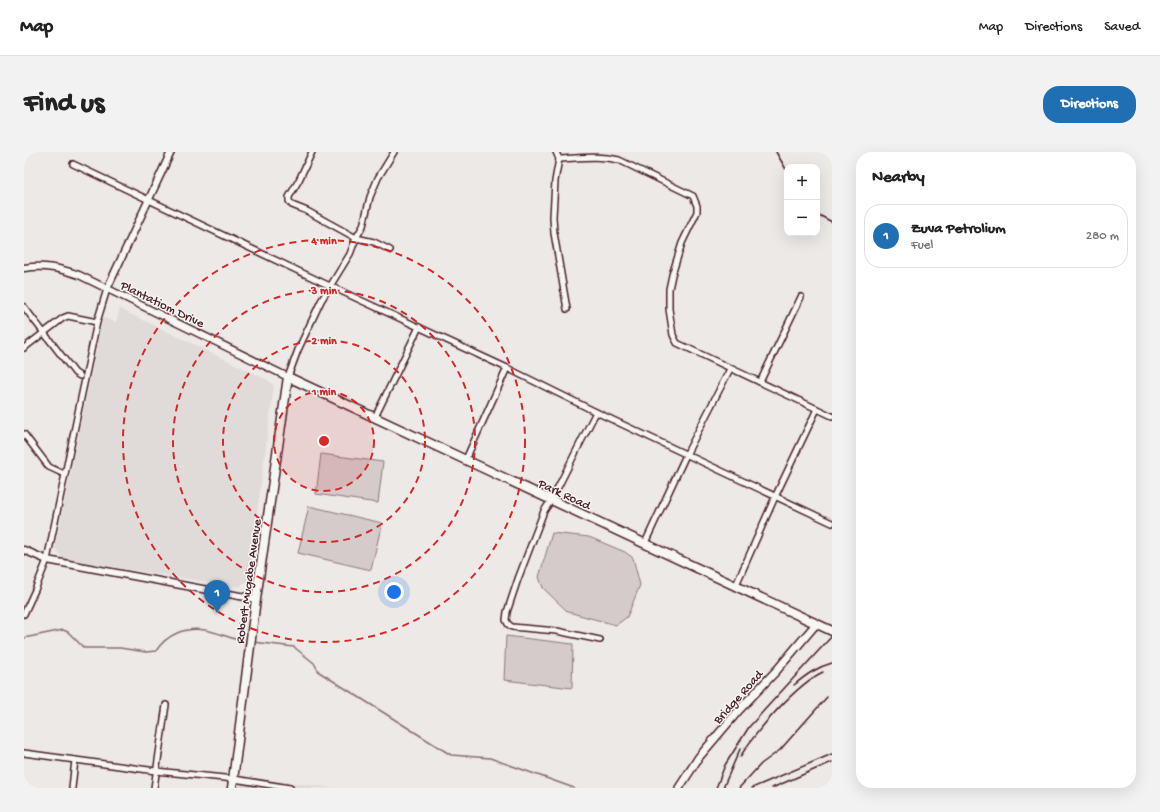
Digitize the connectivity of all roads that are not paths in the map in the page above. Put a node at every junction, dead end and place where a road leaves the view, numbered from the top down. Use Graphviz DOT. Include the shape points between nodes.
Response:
graph roads {
  1 [pos="171,152"];
  2 [pos="312,152"];
  3 [pos="394,152"];
  4 [pos="556,152"];
  5 [pos="559,159"];
  6 [pos="73,164"];
  7 [pos="148,200"];
  8 [pos="356,238"];
  9 [pos="390,250"];
  10 [pos="24,268"];
  11 [pos="330,286"];
  12 [pos="107,289"];
  13 [pos="801,297"];
  14 [pos="24,307"];
  15 [pos="567,309"];
  16 [pos="97,322"];
  17 [pos="419,327"];
  18 [pos="44,333"];
  19 [pos="24,348"];
  20 [pos="507,368"];
  21 [pos="730,369"];
  22 [pos="80,376"];
  23 [pos="288,377"];
  24 [pos="760,382"];
  25 [pos="817,409"];
  26 [pos="596,412"];
  27 [pos="832,416"];
  28 [pos="375,417"];
  29 [pos="24,434"];
  30 [pos="686,455"];
  31 [pos="466,459"];
  32 [pos="64,474"];
  33 [pos="774,497"];
  34 [pos="552,499"];
  35 [pos="832,524"];
  36 [pos="645,543"];
  37 [pos="24,550"];
  38 [pos="47,560"];
  39 [pos="736,585"];
  40 [pos="256,599"];
  41 [pos="24,614"];
  42 [pos="816,624"];
  43 [pos="831,631"];
  44 [pos="600,640"];
  45 [pos="166,705"];
  46 [pos="24,753"];
  47 [pos="75,760"];
  48 [pos="156,771"];
  49 [pos="234,779"];
  50 [pos="72,788"];
  51 [pos="154,788"];
  52 [pos="232,788"];
  53 [pos="290,788"];
  54 [pos="679,788"];
  1 -- 7 [label="street"];
  2 -- 8 [label="street" via="289,201 292,205 307,210"];
  3 -- 8 [label="street" via="378,178 363,226"];
  4 -- 5 [label="street"];
  5 -- 15 [label="street" via="555,181 554,228"];
  5 -- 21 [label="street" via="596,156 619,160 693,196 697,206 696,212 682,243 669,289 673,335 677,343"];
  6 -- 7 [label="street"];
  7 -- 11 [label="street"];
  7 -- 12 [label="street"];
  8 -- 9 [label="street" via="374,242"];
  8 -- 11 [label="street" via="350,254"];
  10 -- 12 [label="street, Plantatiom Drive" via="53,267 80,275"];
  11 -- 17 [label="street"];
  11 -- 23 [label="street" via="298,350"];
  12 -- 16 [label="street"];
  12 -- 23 [label="street, Plantatiom Drive"];
  13 -- 24 [label="street"];
  14 -- 18 [label="street"];
  16 -- 18 [label="street" via="68,316"];
  16 -- 32 [label="street"];
  17 -- 20 [label="street"];
  17 -- 28 [label="street"];
  18 -- 19 [label="street"];
  18 -- 22 [label="street"];
  20 -- 26 [label="street"];
  20 -- 31 [label="street"];
  21 -- 24 [label="street"];
  21 -- 30 [label="street"];
  23 -- 28 [label="highway, Park Road"];
  23 -- 40 [label="highway, Robert Mugabe Avenue"];
  24 -- 25 [label="street"];
  25 -- 27 [label="street"];
  25 -- 33 [label="street"];
  26 -- 30 [label="street"];
  26 -- 34 [label="street"];
  28 -- 31 [label="highway, Park Road"];
  29 -- 32 [label="street" via="49,467"];
  30 -- 33 [label="street"];
  30 -- 36 [label="street"];
  31 -- 34 [label="highway, Park Road"];
  32 -- 38 [label="street"];
  33 -- 35 [label="street"];
  33 -- 39 [label="street"];
  34 -- 36 [label="highway, Park Road"];
  34 -- 44 [label="street" via="544,511 506,620 510,626 517,628 557,631"];
  36 -- 39 [label="highway, Park Road"];
  37 -- 38 [label="street"];
  38 -- 40 [label="street"];
  38 -- 41 [label="street"];
  39 -- 42 [label="highway, Park Road"];
  40 -- 49 [label="highway, Robert Mugabe Avenue"];
  42 -- 43 [label="highway, Park Road"];
  42 -- 54 [label="main road, Bridge Road" via="699,757"];
  45 -- 48 [label="street"];
  46 -- 47 [label="street"];
  47 -- 48 [label="street"];
  47 -- 50 [label="street"];
  48 -- 49 [label="street"];
  48 -- 51 [label="street"];
  49 -- 52 [label="highway, Robert Mugabe Avenue"];
  49 -- 53 [label="street"];
}
